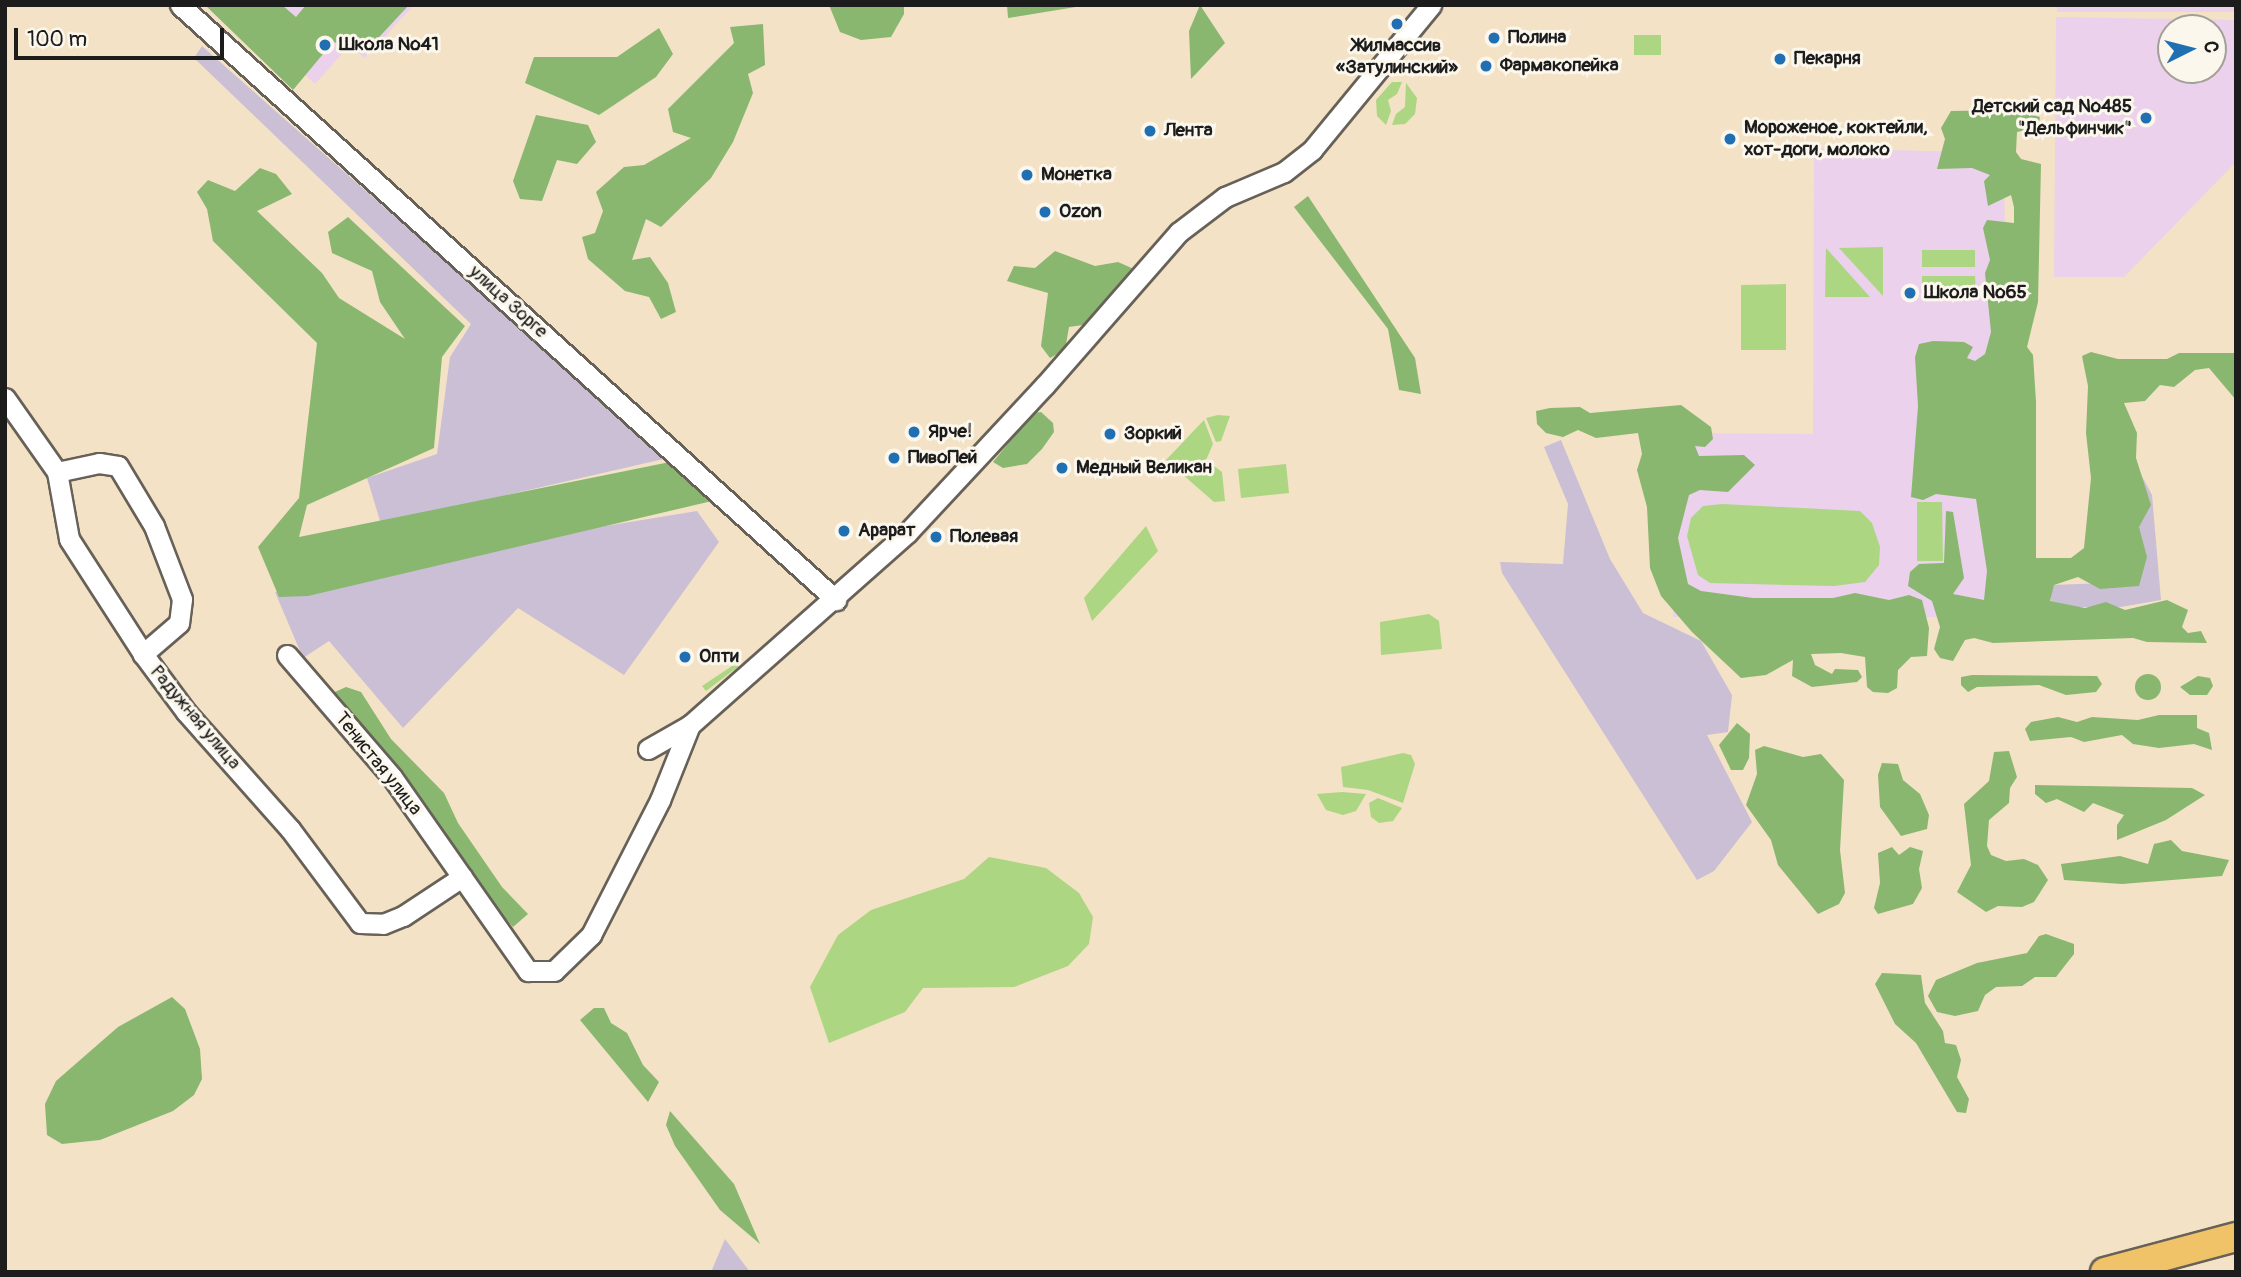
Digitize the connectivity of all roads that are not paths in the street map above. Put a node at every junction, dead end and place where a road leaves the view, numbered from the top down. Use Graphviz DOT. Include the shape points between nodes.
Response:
graph roads {
  1 [pos="180,5"];
  2 [pos="1431,5"];
  3 [pos="5,398"];
  4 [pos="57,472"];
  5 [pos="836,600"];
  6 [pos="143,654"];
  7 [pos="287,655"];
  8 [pos="690,724"];
  9 [pos="648,749"];
  10 [pos="462,877"];
  11 [pos="2236,1237"];
  12 [pos="2105,1272"];
  1 -- 5 [label="street, улица Зорге"];
  2 -- 5 [label="street" via="1312,149 1284,172 1225,197 1179,232 1045,385 907,533"];
  3 -- 4 [label="street, Радужная улица"];
  4 -- 6 [label="street, Радужная улица" via="69,539"];
  4 -- 6 [label="street" via="99,463 118,466 154,526 182,599 179,623"];
  5 -- 8 [label="street"];
  6 -- 10 [label="street, Радужная улица" via="186,712 290,829 360,923 383,924 403,916"];
  7 -- 10 [label="street, Тенистая улица" via="392,777"];
  8 -- 9 [label="street"];
  8 -- 10 [label="street, Тенистая улица" via="660,800 591,935 568,963 554,971 528,971"];
  11 -- 12 [label="highway"];
}
